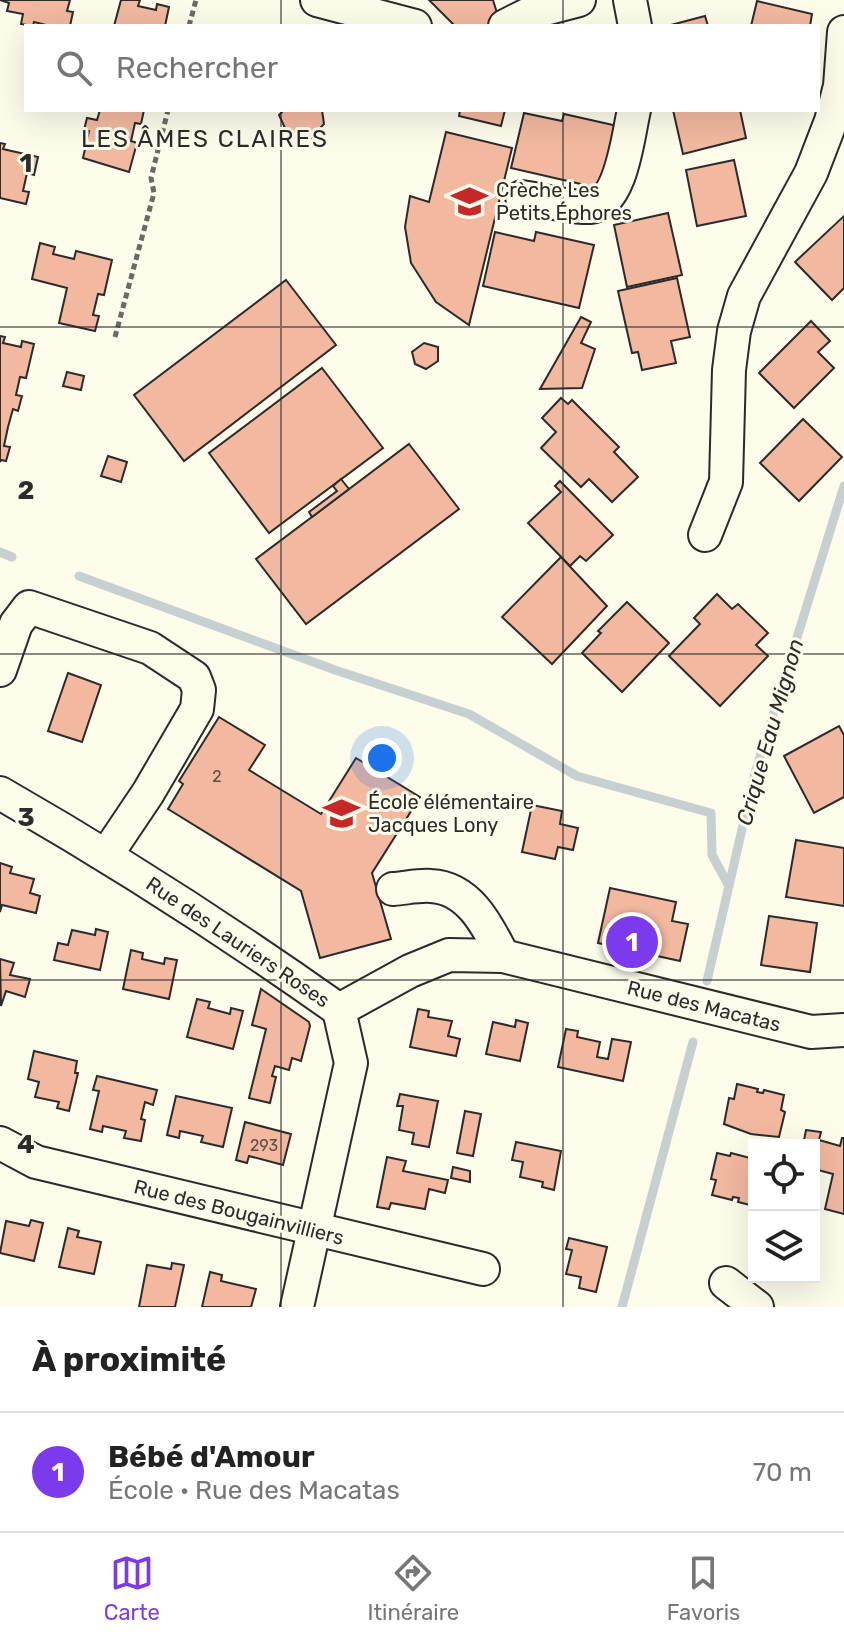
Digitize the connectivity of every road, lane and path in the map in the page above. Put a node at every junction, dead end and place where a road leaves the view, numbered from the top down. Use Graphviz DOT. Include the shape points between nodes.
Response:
graph roads {
  1 [pos="196,0"];
  2 [pos="317,0"];
  3 [pos="579,0"];
  4 [pos="630,0"];
  5 [pos="523,13"];
  6 [pos="190,24"];
  7 [pos="407,24"];
  8 [pos="635,24"];
  9 [pos="844,32"];
  10 [pos="168,112"];
  11 [pos="634,112"];
  12 [pos="522,197"];
  13 [pos="115,337"];
  14 [pos="705,535"];
  15 [pos="0,670"];
  16 [pos="0,793"];
  17 [pos="107,854"];
  18 [pos="393,889"];
  19 [pos="503,956"];
  20 [pos="339,1010"];
  21 [pos="844,1030"];
  22 [pos="0,1143"];
  23 [pos="313,1230"];
  24 [pos="483,1269"];
  25 [pos="726,1283"];
  26 [pos="297,1307"];
  27 [pos="757,1307"];
  1 -- 6 [label="path"];
  2 -- 7 [label="street"];
  3 -- 5 [label="street"];
  4 -- 8 [label="street"];
  9 -- 14 [label="street" via="840,86 826,134 811,173 744,296 734,331 726,482"];
  10 -- 13 [label="path" via="151,178 154,193"];
  11 -- 12 [label="street" via="617,183 602,203 590,207"];
  15 -- 17 [label="street" via="16,624 29,607 150,648 194,677 197,709"];
  16 -- 17 [label="street, Rue des Lauriers Roses"];
  17 -- 20 [label="street, Rue des Lauriers Roses"];
  18 -- 19 [label="street" via="432,886 452,891 487,924"];
  19 -- 20 [label="street, Rue des Macatas" via="449,955"];
  19 -- 21 [label="street, Rue des Macatas" via="811,1032"];
  20 -- 23 [label="street, Rue des Lauriers Roses" via="351,1063"];
  22 -- 23 [label="street, Rue des Bougainvilliers" via="36,1162"];
  23 -- 24 [label="street, Rue des Bougainvilliers"];
  23 -- 26 [label="street, Rue des Lauriers Roses"];
  25 -- 27 [label="street"];
}
